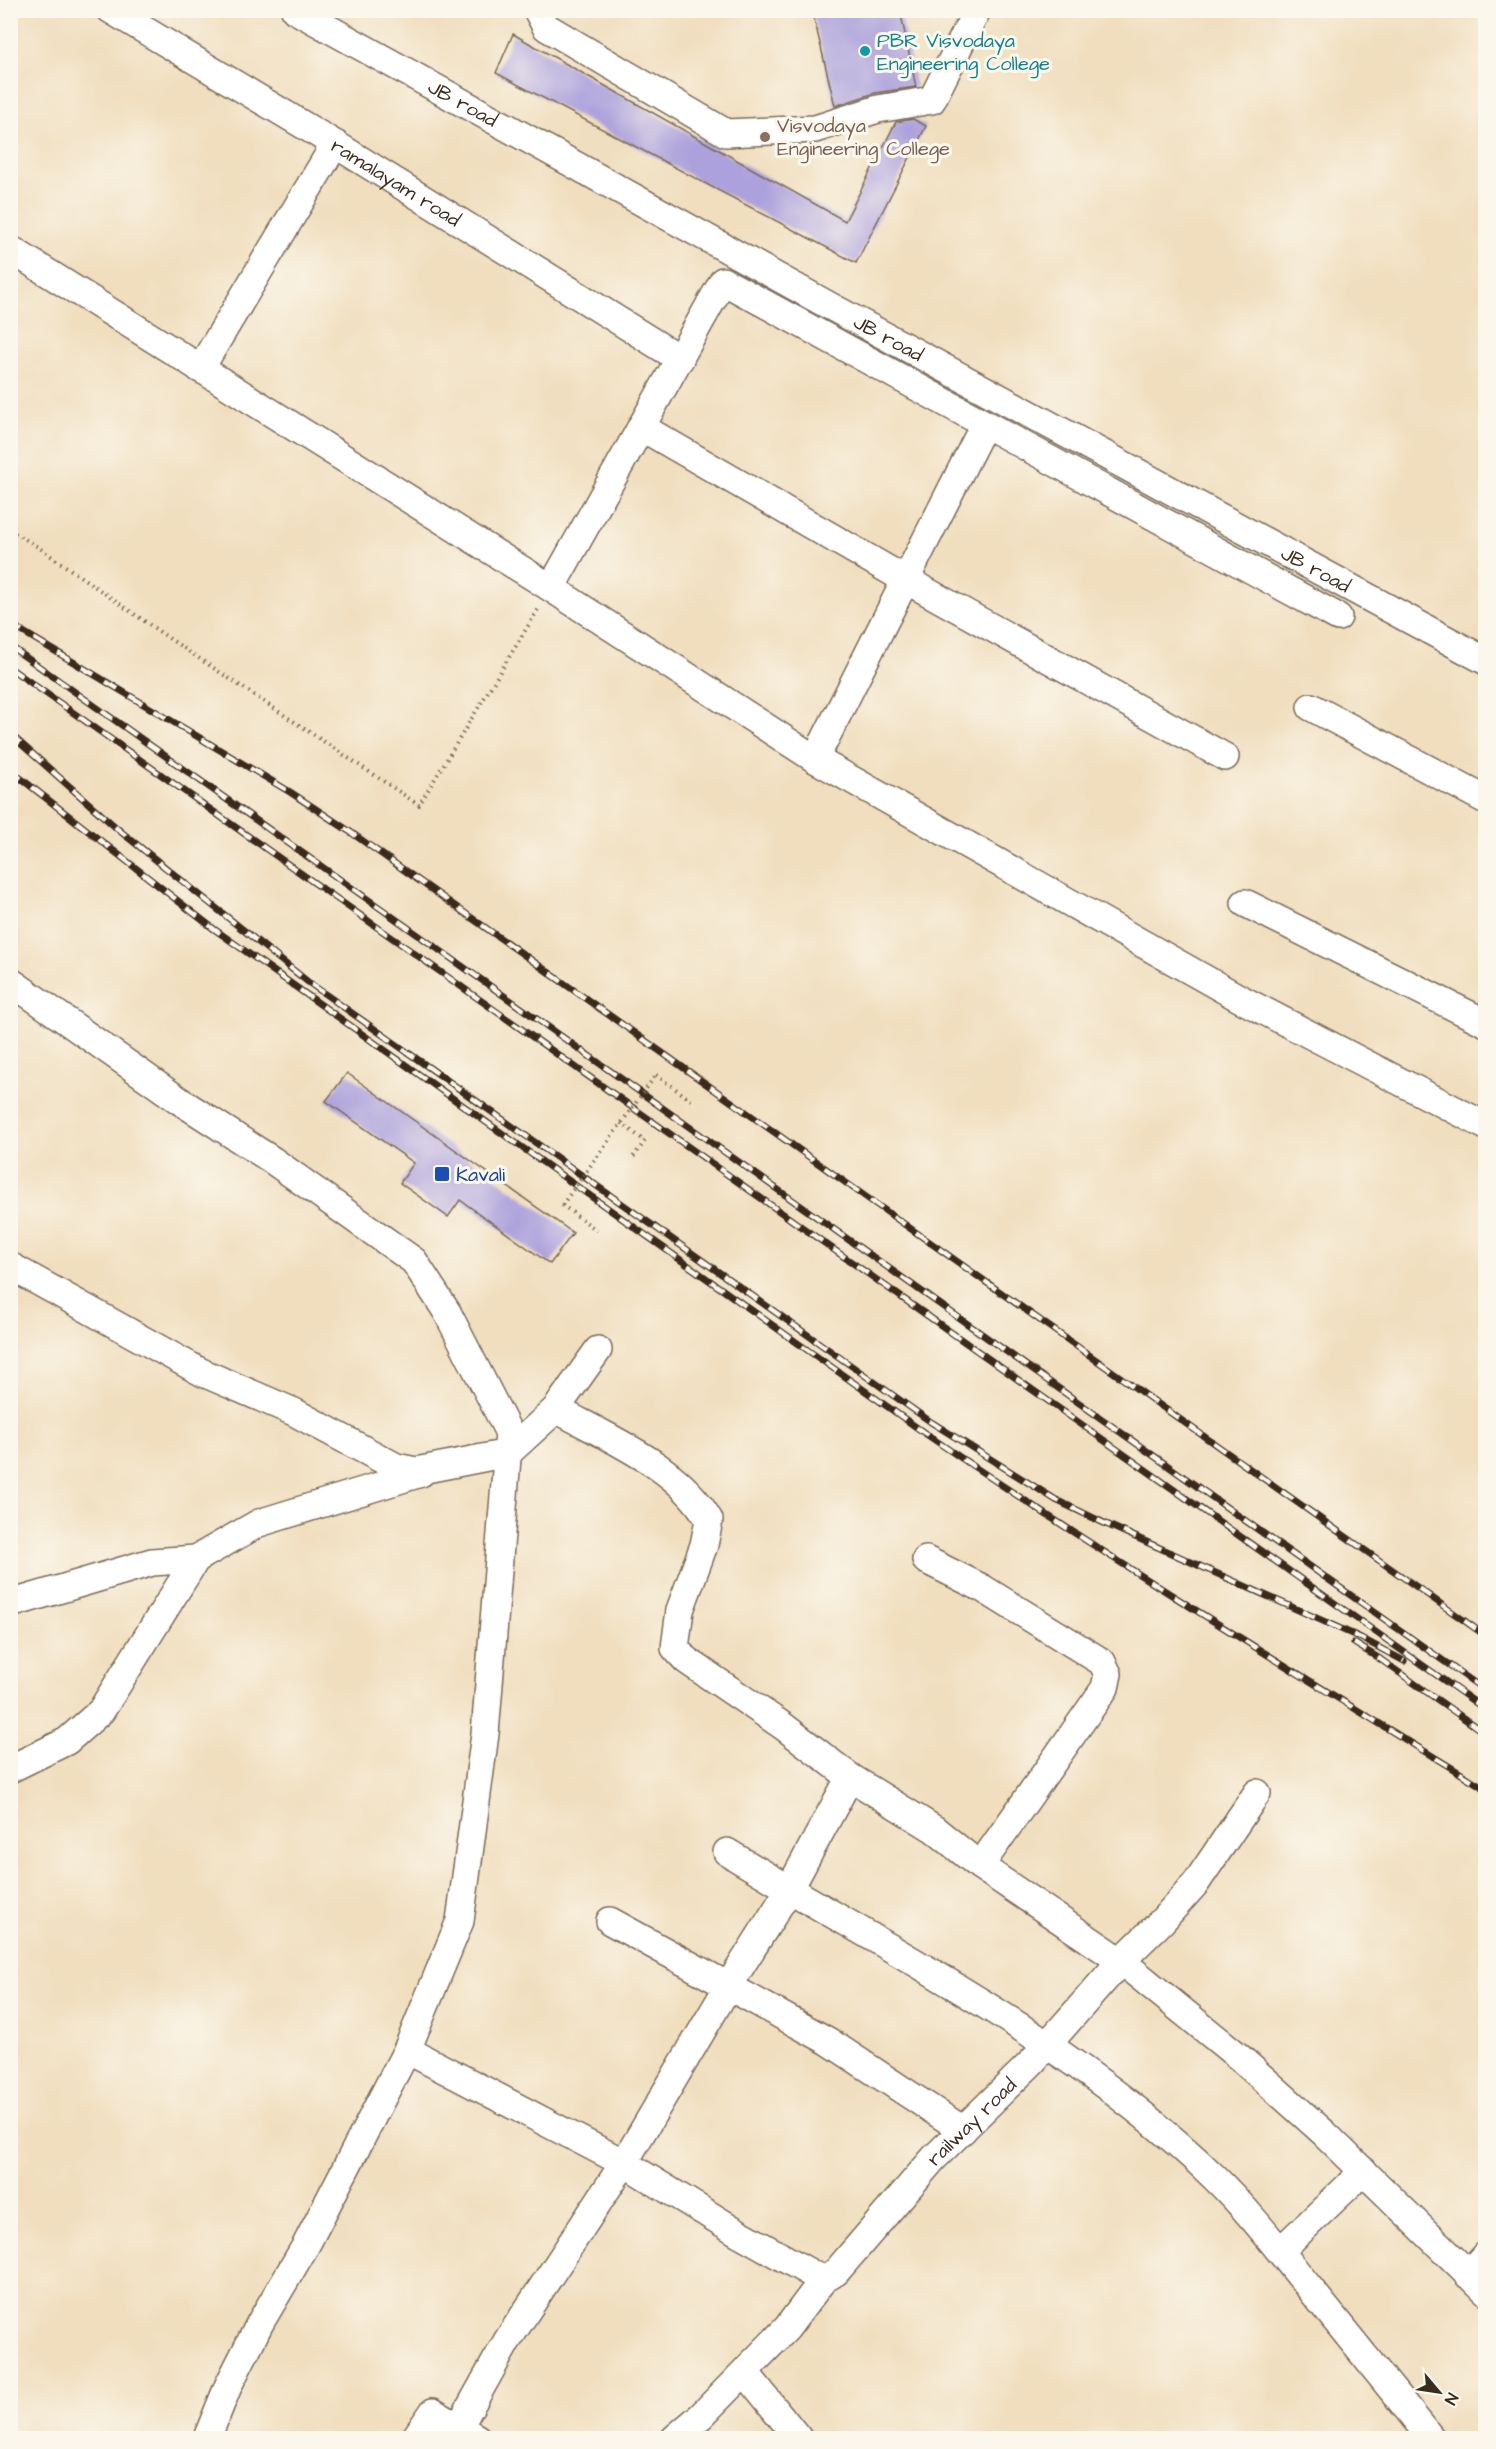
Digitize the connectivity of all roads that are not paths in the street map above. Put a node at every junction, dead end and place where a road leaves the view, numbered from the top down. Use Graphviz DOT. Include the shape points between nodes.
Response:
graph roads {
  1 [pos="111,10"];
  2 [pos="295,10"];
  3 [pos="537,10"];
  4 [pos="977,10"];
  5 [pos="335,144"];
  6 [pos="10,249"];
  7 [pos="680,358"];
  8 [pos="201,369"];
  9 [pos="984,425"];
  10 [pos="641,427"];
  11 [pos="906,580"];
  12 [pos="551,588"];
  13 [pos="1338,617"];
  14 [pos="1485,662"];
  15 [pos="1311,707"];
  16 [pos="1225,757"];
  17 [pos="815,759"];
  18 [pos="1485,800"];
  19 [pos="1245,903"];
  20 [pos="10,981"];
  21 [pos="1485,1023"];
  22 [pos="1485,1126"];
  23 [pos="10,1266"];
  24 [pos="598,1350"];
  25 [pos="556,1409"];
  26 [pos="508,1453"];
  27 [pos="442,1466"];
  28 [pos="196,1559"];
  29 [pos="926,1560"];
  30 [pos="10,1604"];
  31 [pos="10,1769"];
  32 [pos="850,1777"];
  33 [pos="1257,1793"];
  34 [pos="727,1852"];
  35 [pos="980,1866"];
  36 [pos="789,1890"];
  37 [pos="610,1921"];
  38 [pos="1121,1961"];
  39 [pos="729,1985"];
  40 [pos="1047,2045"];
  41 [pos="406,2050"];
  42 [pos="963,2130"];
  43 [pos="624,2163"];
  44 [pos="1364,2171"];
  45 [pos="1280,2251"];
  46 [pos="1485,2254"];
  47 [pos="823,2280"];
  48 [pos="1477,2283"];
  49 [pos="745,2372"];
  50 [pos="468,2433"];
  51 [pos="207,2439"];
  52 [pos="415,2439"];
  53 [pos="675,2439"];
  54 [pos="798,2439"];
  55 [pos="1431,2439"];
  1 -- 5 [label="street, ramalayam road"];
  2 -- 14 [label="street, JB road" via="828,306"];
  3 -- 4 [label="street" via="546,27 726,133 815,129 878,109 932,100"];
  5 -- 7 [label="street, ramalayam road"];
  5 -- 8 [label="street"];
  6 -- 8 [label="street"];
  7 -- 9 [label="street" via="723,281"];
  7 -- 10 [label="street"];
  8 -- 12 [label="street"];
  9 -- 11 [label="street"];
  9 -- 13 [label="street"];
  10 -- 11 [label="street"];
  10 -- 12 [label="street"];
  11 -- 16 [label="street"];
  11 -- 17 [label="street"];
  12 -- 17 [label="street"];
  15 -- 18 [label="street"];
  17 -- 22 [label="street" via="1239,998"];
  19 -- 21 [label="street"];
  20 -- 26 [label="street" via="414,1261 447,1312 509,1434"];
  23 -- 27 [label="street" via="201,1372 294,1412 396,1467 416,1471"];
  24 -- 25 [label="street"];
  25 -- 26 [label="street"];
  25 -- 32 [label="street" via="658,1466 699,1501 709,1520 680,1610 675,1648 686,1660"];
  26 -- 27 [label="street"];
  26 -- 41 [label="street" via="484,1734 460,1922"];
  27 -- 28 [label="street" via="259,1523"];
  28 -- 30 [label="street" via="152,1562"];
  28 -- 31 [label="street" via="101,1711 67,1741"];
  29 -- 35 [label="street" via="982,1588 1102,1662 1108,1674 1105,1688"];
  32 -- 35 [label="street" via="933,1829"];
  32 -- 36 [label="street"];
  33 -- 38 [label="street, railway road" via="1196,1883"];
  34 -- 36 [label="street"];
  35 -- 38 [label="street"];
  36 -- 39 [label="street"];
  36 -- 40 [label="street"];
  37 -- 39 [label="street"];
  38 -- 40 [label="street, railway road"];
  38 -- 44 [label="street" via="1239,2057"];
  39 -- 42 [label="street" via="828,2041"];
  39 -- 43 [label="street"];
  40 -- 42 [label="street, railway road"];
  40 -- 45 [label="street" via="1156,2126 1205,2169 1256,2220"];
  41 -- 43 [label="street"];
  41 -- 51 [label="street" via="306,2245 260,2323"];
  42 -- 47 [label="street, railway road" via="836,2272"];
  43 -- 47 [label="street"];
  43 -- 50 [label="street" via="507,2341"];
  44 -- 45 [label="street"];
  44 -- 48 [label="street"];
  45 -- 55 [label="street"];
  46 -- 48 [label="street"];
  47 -- 49 [label="street, railway road" via="788,2328"];
  49 -- 53 [label="street, railway road"];
  49 -- 54 [label="street"];
  50 -- 52 [label="street" via="433,2412"];
}
